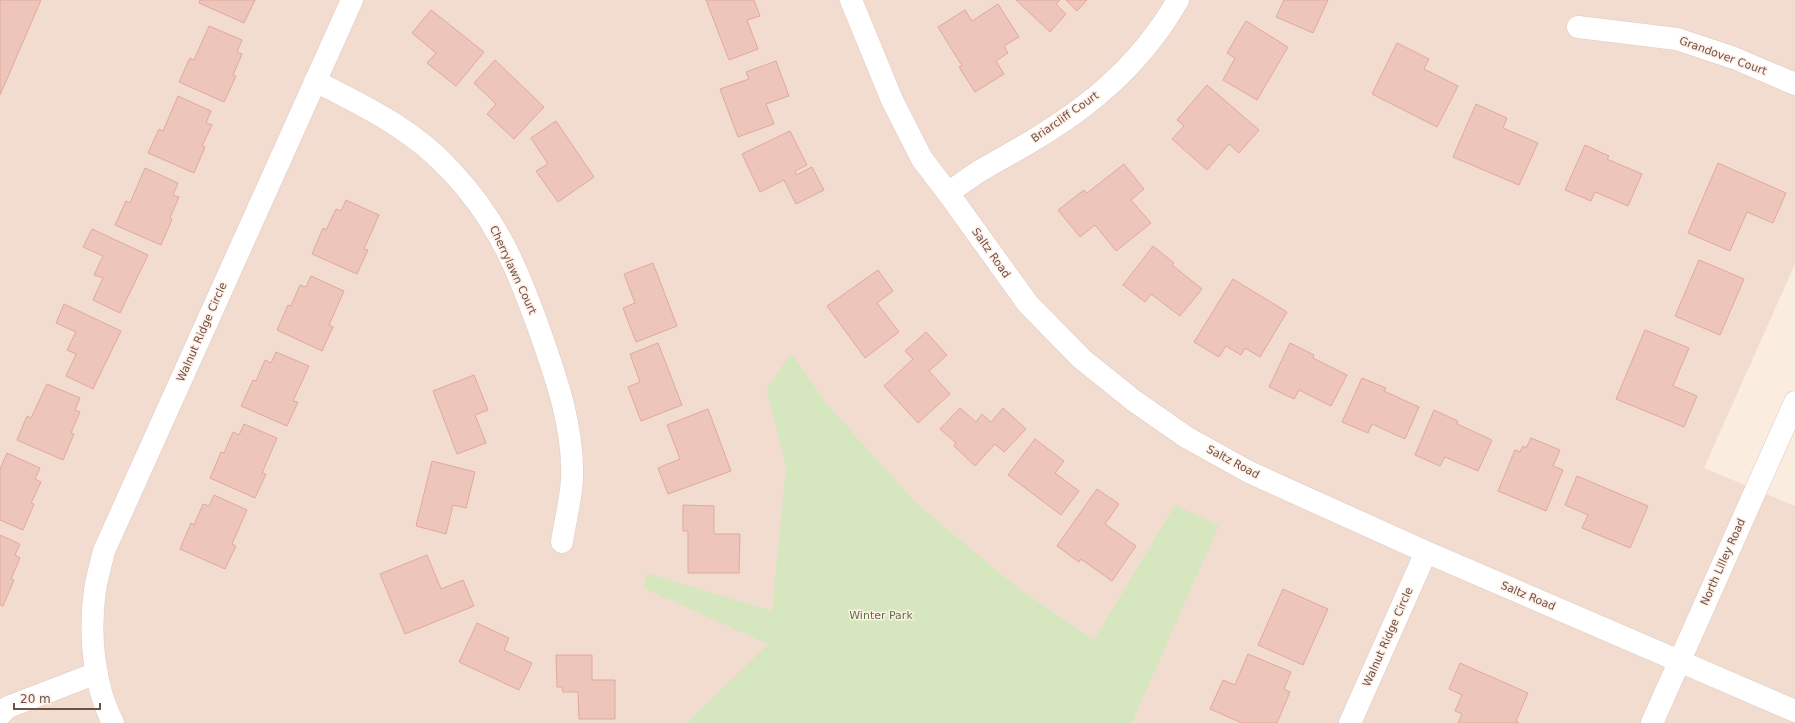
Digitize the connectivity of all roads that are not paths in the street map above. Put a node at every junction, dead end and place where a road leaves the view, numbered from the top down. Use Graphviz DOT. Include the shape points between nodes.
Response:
graph roads {
  1 [pos="352,0"];
  2 [pos="852,0"];
  3 [pos="1178,0"];
  4 [pos="1578,27"];
  5 [pos="314,81"];
  6 [pos="1795,84"];
  7 [pos="948,193"];
  8 [pos="1795,402"];
  9 [pos="562,542"];
  10 [pos="1426,552"];
  11 [pos="1679,661"];
  12 [pos="97,673"];
  13 [pos="1795,711"];
  14 [pos="0,715"];
  15 [pos="113,723"];
  16 [pos="1350,723"];
  17 [pos="1652,723"];
  1 -- 5 [label="street, Walnut Ridge Circle"];
  2 -- 7 [label="street, Saltz Road" via="892,100 922,159"];
  3 -- 7 [label="street, Briarcliff Court" via="1143,51 1094,98"];
  4 -- 6 [label="street, Grandover Court" via="1677,39 1734,58"];
  5 -- 9 [label="street, Cherrylawn Court" via="373,110 413,136 452,171 485,212 501,239 528,300 558,380 570,440 572,479"];
  5 -- 12 [label="street, Walnut Ridge Circle" via="104,551 95,590 92,635"];
  7 -- 10 [label="street, Saltz Road" via="1028,304 1082,359 1133,400 1186,437 1249,472"];
  8 -- 11 [label="street, North Lilley Road"];
  10 -- 11 [label="street, Saltz Road"];
  10 -- 16 [label="street, Walnut Ridge Circle"];
  11 -- 13 [label="street, Saltz Road"];
  11 -- 17 [label="street, North Lilley Road"];
  12 -- 14 [label="street" via="8,707"];
  12 -- 15 [label="street, Walnut Ridge Circle" via="108,714"];
}
